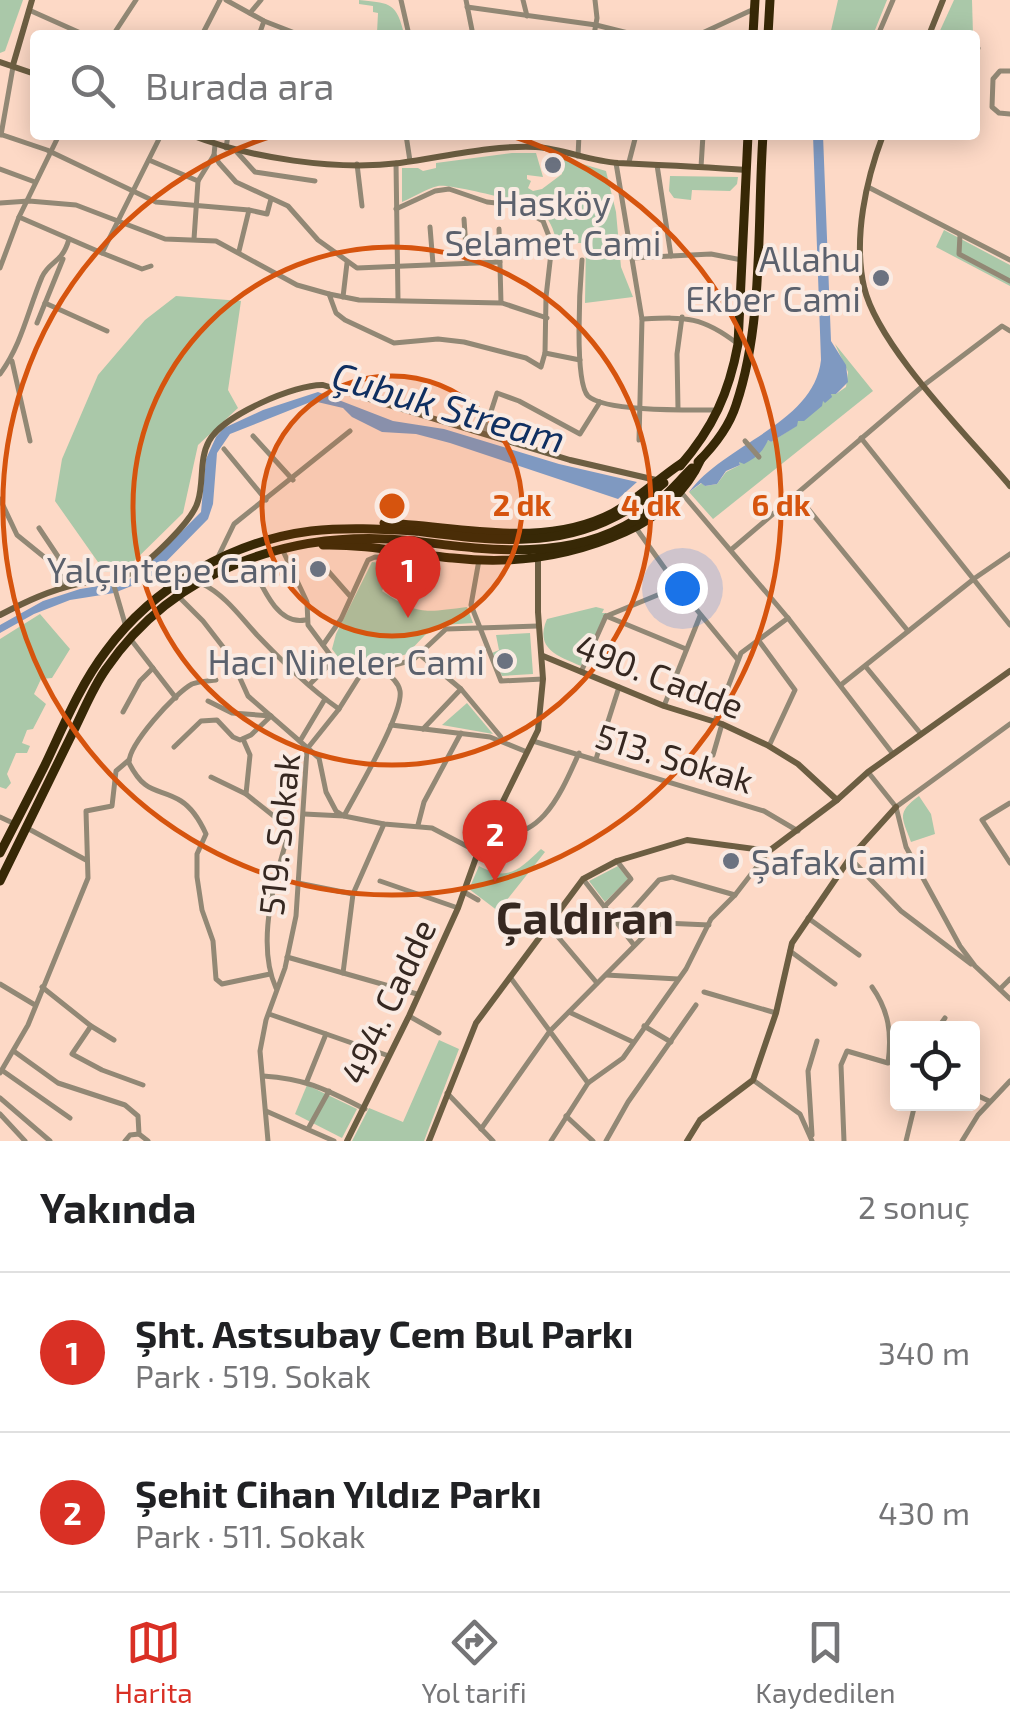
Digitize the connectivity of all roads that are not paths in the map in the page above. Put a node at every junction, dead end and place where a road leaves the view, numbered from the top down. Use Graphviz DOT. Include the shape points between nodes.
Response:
graph roads {
  1 [pos="32,0"];
  2 [pos="136,0"];
  3 [pos="223,0"];
  4 [pos="261,0"];
  5 [pos="401,0"];
  6 [pos="522,0"];
  7 [pos="595,0"];
  8 [pos="770,0"];
  9 [pos="893,0"];
  10 [pos="943,0"];
  11 [pos="466,3"];
  12 [pos="755,5"];
  13 [pos="29,10"];
  14 [pos="250,13"];
  15 [pos="528,16"];
  16 [pos="264,21"];
  17 [pos="596,25"];
  18 [pos="63,26"];
  19 [pos="60,30"];
  20 [pos="73,30"];
  21 [pos="115,30"];
  22 [pos="205,30"];
  23 [pos="261,30"];
  24 [pos="287,30"];
  25 [pos="407,30"];
  26 [pos="472,30"];
  27 [pos="595,30"];
  28 [pos="616,30"];
  29 [pos="713,30"];
  30 [pos="753,30"];
  31 [pos="768,30"];
  32 [pos="880,30"];
  33 [pos="931,30"];
  34 [pos="0,62"];
  35 [pos="13,65"];
  36 [pos="30,70"];
  37 [pos="1010,71"];
  38 [pos="1010,114"];
  39 [pos="0,135"];
  40 [pos="56,140"];
  41 [pos="159,140"];
  42 [pos="204,140"];
  43 [pos="229,140"];
  44 [pos="407,140"];
  45 [pos="579,140"];
  46 [pos="635,140"];
  47 [pos="702,140"];
  48 [pos="748,140"];
  49 [pos="763,140"];
  50 [pos="881,140"];
  51 [pos="215,144"];
  52 [pos="230,149"];
  53 [pos="51,151"];
  54 [pos="214,155"];
  55 [pos="578,156"];
  56 [pos="149,160"];
  57 [pos="410,161"];
  58 [pos="629,162"];
  59 [pos="616,163"];
  60 [pos="357,164"];
  61 [pos="396,164"];
  62 [pos="657,164"];
  63 [pos="701,167"];
  64 [pos="0,170"];
  65 [pos="747,170"];
  66 [pos="198,181"];
  67 [pos="315,181"];
  68 [pos="36,182"];
  69 [pos="865,186"];
  70 [pos="134,191"];
  71 [pos="272,198"];
  72 [pos="26,201"];
  73 [pos="0,203"];
  74 [pos="196,204"];
  75 [pos="362,206"];
  76 [pos="396,209"];
  77 [pos="249,210"];
  78 [pos="19,217"];
  79 [pos="464,220"];
  80 [pos="117,222"];
  81 [pos="430,227"];
  82 [pos="499,230"];
  83 [pos="961,234"];
  84 [pos="194,238"];
  85 [pos="70,239"];
  86 [pos="238,251"];
  87 [pos="102,254"];
  88 [pos="64,256"];
  89 [pos="671,256"];
  90 [pos="630,258"];
  91 [pos="582,260"];
  92 [pos="742,260"];
  93 [pos="1010,260"];
  94 [pos="500,262"];
  95 [pos="346,263"];
  96 [pos="467,263"];
  97 [pos="433,264"];
  98 [pos="151,266"];
  99 [pos="397,266"];
  100 [pos="0,268"];
  101 [pos="1010,281"];
  102 [pos="329,294"];
  103 [pos="344,297"];
  104 [pos="398,301"];
  105 [pos="45,303"];
  106 [pos="501,303"];
  107 [pos="682,317"];
  108 [pos="547,318"];
  109 [pos="642,319"];
  110 [pos="37,323"];
  111 [pos="1008,329"];
  112 [pos="107,331"];
  113 [pos="738,344"];
  114 [pos="545,352"];
  115 [pos="12,358"];
  116 [pos="580,360"];
  117 [pos="0,374"];
  118 [pos="924,384"];
  119 [pos="600,402"];
  120 [pos="639,408"];
  121 [pos="678,410"];
  122 [pos="720,410"];
  123 [pos="350,431"];
  124 [pos="484,433"];
  125 [pos="253,436"];
  126 [pos="862,438"];
  127 [pos="639,440"];
  128 [pos="30,441"];
  129 [pos="746,441"];
  130 [pos="224,449"];
  131 [pos="759,458"];
  132 [pos="693,465"];
  133 [pos="293,480"];
  134 [pos="657,482"];
  135 [pos="1010,486"];
  136 [pos="681,490"];
  137 [pos="796,494"];
  138 [pos="0,499"];
  139 [pos="266,500"];
  140 [pos="2,510"];
  141 [pos="39,528"];
  142 [pos="561,528"];
  143 [pos="636,528"];
  144 [pos="309,531"];
  145 [pos="504,533"];
  146 [pos="535,533"];
  147 [pos="413,541"];
  148 [pos="281,548"];
  149 [pos="732,549"];
  150 [pos="564,554"];
  151 [pos="1010,554"];
  152 [pos="248,558"];
  153 [pos="538,559"];
  154 [pos="479,560"];
  155 [pos="503,560"];
  156 [pos="216,562"];
  157 [pos="59,569"];
  158 [pos="328,570"];
  159 [pos="974,578"];
  160 [pos="198,581"];
  161 [pos="112,582"];
  162 [pos="678,587"];
  163 [pos="64,588"];
  164 [pos="177,595"];
  165 [pos="350,596"];
  166 [pos="0,615"];
  167 [pos="700,615"];
  168 [pos="606,616"];
  169 [pos="788,618"];
  170 [pos="305,620"];
  171 [pos="1010,625"];
  172 [pos="480,626"];
  173 [pos="538,626"];
  174 [pos="126,627"];
  175 [pos="908,631"];
  176 [pos="131,639"];
  177 [pos="759,641"];
  178 [pos="323,645"];
  179 [pos="687,649"];
  180 [pos="419,654"];
  181 [pos="543,656"];
  182 [pos="738,660"];
  183 [pos="865,666"];
  184 [pos="379,667"];
  185 [pos="152,668"];
  186 [pos="1010,671"];
  187 [pos="580,672"];
  188 [pos="543,679"];
  189 [pos="216,680"];
  190 [pos="842,684"];
  191 [pos="308,685"];
  192 [pos="619,687"];
  193 [pos="461,689"];
  194 [pos="176,698"];
  195 [pos="325,698"];
  196 [pos="208,700"];
  197 [pos="664,706"];
  198 [pos="340,708"];
  199 [pos="123,712"];
  200 [pos="272,716"];
  201 [pos="718,723"];
  202 [pos="1010,724"];
  203 [pos="391,725"];
  204 [pos="422,729"];
  205 [pos="462,733"];
  206 [pos="921,734"];
  207 [pos="243,739"];
  208 [pos="300,740"];
  209 [pos="504,740"];
  210 [pos="533,740"];
  211 [pos="769,746"];
  212 [pos="174,747"];
  213 [pos="306,749"];
  214 [pos="527,752"];
  215 [pos="580,753"];
  216 [pos="893,754"];
  217 [pos="713,755"];
  218 [pos="596,759"];
  219 [pos="129,760"];
  220 [pos="868,772"];
  221 [pos="211,777"];
  222 [pos="246,794"];
  223 [pos="838,800"];
  224 [pos="1010,803"];
  225 [pos="896,807"];
  226 [pos="304,814"];
  227 [pos="344,816"];
  228 [pos="0,817"];
  229 [pos="15,824"];
  230 [pos="384,824"];
  231 [pos="418,826"];
  232 [pos="26,828"];
  233 [pos="798,831"];
  234 [pos="488,832"];
  235 [pos="769,851"];
  236 [pos="478,852"];
  237 [pos="0,854"];
  238 [pos="850,858"];
  239 [pos="86,860"];
  240 [pos="617,860"];
  241 [pos="1010,863"];
  242 [pos="583,878"];
  243 [pos="0,881"];
  244 [pos="380,881"];
  245 [pos="298,883"];
  246 [pos="464,892"];
  247 [pos="353,894"];
  248 [pos="735,895"];
  249 [pos="478,900"];
  250 [pos="604,906"];
  251 [pos="458,908"];
  252 [pos="808,918"];
  253 [pos="708,924"];
  254 [pos="548,925"];
  255 [pos="619,925"];
  256 [pos="634,945"];
  257 [pos="790,951"];
  258 [pos="859,954"];
  259 [pos="287,958"];
  260 [pos="975,966"];
  261 [pos="344,973"];
  262 [pos="270,974"];
  263 [pos="605,975"];
  264 [pos="509,976"];
  265 [pos="678,979"];
  266 [pos="1010,979"];
  267 [pos="0,984"];
  268 [pos="596,984"];
  269 [pos="835,984"];
  270 [pos="42,987"];
  271 [pos="872,987"];
  272 [pos="1000,988"];
  273 [pos="277,990"];
  274 [pos="704,992"];
  275 [pos="417,994"];
  276 [pos="1010,999"];
  277 [pos="36,1005"];
  278 [pos="696,1005"];
  279 [pos="569,1012"];
  280 [pos="776,1012"];
  281 [pos="268,1013"];
  282 [pos="409,1016"];
  283 [pos="945,1018"];
  284 [pos="943,1021"];
  285 [pos="91,1026"];
  286 [pos="644,1026"];
  287 [pos="550,1032"];
  288 [pos="326,1034"];
  289 [pos="440,1034"];
  290 [pos="114,1040"];
  291 [pos="817,1041"];
  292 [pos="633,1042"];
  293 [pos="671,1042"];
  294 [pos="16,1052"];
  295 [pos="389,1056"];
  296 [pos="1,1072"];
  297 [pos="263,1076"];
  298 [pos="753,1080"];
  299 [pos="1010,1081"];
  300 [pos="307,1082"];
  301 [pos="588,1083"];
  302 [pos="143,1085"];
  303 [pos="329,1091"];
  304 [pos="447,1093"];
  305 [pos="980,1097"];
  306 [pos="0,1098"];
  307 [pos="989,1102"];
  308 [pos="364,1108"];
  309 [pos="266,1111"];
  310 [pos="913,1111"];
  311 [pos="0,1114"];
  312 [pos="566,1116"];
  313 [pos="70,1118"];
  314 [pos="481,1129"];
  315 [pos="308,1130"];
  316 [pos="140,1134"];
  317 [pos="812,1138"];
  318 [pos="24,1141"];
  319 [pos="50,1141"];
  320 [pos="125,1141"];
  321 [pos="148,1141"];
  322 [pos="268,1141"];
  323 [pos="334,1141"];
  324 [pos="347,1141"];
  325 [pos="429,1141"];
  326 [pos="493,1141"];
  327 [pos="551,1141"];
  328 [pos="593,1141"];
  329 [pos="606,1141"];
  330 [pos="687,1141"];
  331 [pos="844,1141"];
  332 [pos="906,1141"];
  333 [pos="962,1141"];
  1 -- 13 [label="street"];
  2 -- 21 [label="street"];
  3 -- 14 [label="street"];
  3 -- 22 [label="street"];
  4 -- 14 [label="street"];
  5 -- 25 [label="street"];
  6 -- 15 [label="street"];
  7 -- 17 [label="street"];
  8 -- 31 [label="highway"];
  9 -- 32 [label="street"];
  10 -- 33 [label="street"];
  11 -- 15 [label="street"];
  11 -- 26 [label="street"];
  12 -- 29 [label="street"];
  12 -- 30 [label="highway"];
  13 -- 18 [label="street"];
  13 -- 35 [label="street"];
  14 -- 16 [label="street"];
  15 -- 17 [label="street"];
  16 -- 23 [label="street"];
  16 -- 24 [label="street"];
  17 -- 27 [label="street"];
  17 -- 28 [label="street"];
  18 -- 19 [label="street"];
  18 -- 20 [label="street"];
  34 -- 35 [label="street"];
  35 -- 36 [label="street"];
  35 -- 39 [label="street"];
  37 -- 38 [label="street" via="993,78 992,107"];
  39 -- 53 [label="street"];
  40 -- 53 [label="street"];
  41 -- 56 [label="street"];
  42 -- 51 [label="street"];
  43 -- 52 [label="street"];
  44 -- 57 [label="street"];
  45 -- 55 [label="street"];
  46 -- 58 [label="street"];
  47 -- 63 [label="street"];
  48 -- 65 [label="highway"];
  49 -- 132 [label="highway" via="752,329 737,403 717,441"];
  50 -- 69 [label="street"];
  51 -- 52 [label="street"];
  51 -- 54 [label="street"];
  52 -- 60 [label="street"];
  52 -- 67 [label="street" via="255,172"];
  53 -- 68 [label="street"];
  53 -- 70 [label="street"];
  54 -- 66 [label="street"];
  54 -- 71 [label="street" via="236,182"];
  55 -- 57 [label="street" via="502,148"];
  55 -- 59 [label="street"];
  56 -- 66 [label="street"];
  56 -- 70 [label="street"];
  57 -- 61 [label="street"];
  58 -- 59 [label="street"];
  58 -- 62 [label="street"];
  59 -- 90 [label="street"];
  60 -- 61 [label="street"];
  60 -- 75 [label="street"];
  61 -- 76 [label="street"];
  62 -- 63 [label="street"];
  62 -- 89 [label="street"];
  63 -- 65 [label="street"];
  64 -- 68 [label="street"];
  65 -- 92 [label="highway"];
  66 -- 74 [label="street"];
  68 -- 72 [label="street"];
  69 -- 83 [label="street"];
  69 -- 118 [label="street" via="864,286 876,318"];
  70 -- 74 [label="street" via="156,202"];
  70 -- 80 [label="street"];
  71 -- 77 [label="street" via="267,214"];
  71 -- 95 [label="street"];
  72 -- 73 [label="street"];
  72 -- 78 [label="street"];
  72 -- 80 [label="street" via="76,205"];
  74 -- 77 [label="street"];
  74 -- 84 [label="street"];
  76 -- 99 [label="street"];
  76 -- 108 [label="street" via="449,189 532,212 552,244"];
  77 -- 86 [label="street"];
  78 -- 85 [label="street"];
  78 -- 100 [label="street"];
  79 -- 96 [label="street"];
  80 -- 84 [label="street" via="164,239"];
  80 -- 87 [label="street"];
  81 -- 97 [label="street"];
  82 -- 94 [label="street"];
  83 -- 93 [label="street"];
  83 -- 101 [label="street" via="959,254"];
  84 -- 86 [label="street"];
  85 -- 87 [label="street"];
  85 -- 88 [label="street"];
  86 -- 102 [label="street" via="297,285"];
  87 -- 98 [label="street" via="142,269"];
  88 -- 105 [label="street"];
  88 -- 115 [label="street" via="44,273"];
  89 -- 90 [label="street"];
  89 -- 92 [label="street"];
  90 -- 109 [label="street"];
  91 -- 116 [label="street"];
  92 -- 113 [label="highway"];
  94 -- 96 [label="street"];
  94 -- 106 [label="street"];
  95 -- 99 [label="street"];
  95 -- 103 [label="street"];
  96 -- 97 [label="street"];
  97 -- 99 [label="street"];
  99 -- 104 [label="street"];
  102 -- 103 [label="street"];
  102 -- 114 [label="street" via="345,320 394,343 464,342 541,366"];
  103 -- 104 [label="street"];
  104 -- 106 [label="street"];
  105 -- 110 [label="street"];
  105 -- 112 [label="street"];
  106 -- 108 [label="street"];
  107 -- 109 [label="street"];
  107 -- 113 [label="street" via="712,324"];
  107 -- 121 [label="street"];
  108 -- 114 [label="street"];
  109 -- 120 [label="street"];
  111 -- 118 [label="street" via="1002,326"];
  113 -- 122 [label="highway"];
  114 -- 116 [label="street"];
  115 -- 117 [label="street"];
  115 -- 128 [label="street"];
  116 -- 119 [label="street" via="580,385"];
  118 -- 126 [label="street"];
  118 -- 135 [label="street"];
  119 -- 120 [label="street"];
  119 -- 124 [label="street" via="580,434 497,393"];
  120 -- 121 [label="street"];
  120 -- 127 [label="street"];
  121 -- 122 [label="street"];
  122 -- 132 [label="highway"];
  123 -- 133 [label="street"];
  124 -- 134 [label="street"];
  124 -- 161 [label="street" via="310,384 219,428 203,460 198,504 184,525 129,575"];
  125 -- 133 [label="street"];
  126 -- 137 [label="street"];
  126 -- 159 [label="street"];
  129 -- 131 [label="street"];
  130 -- 139 [label="street"];
  132 -- 134 [label="highway"];
  132 -- 136 [label="highway, bridge"];
  132 -- 147 [label="highway, bridge" via="632,522 584,540 521,551"];
  133 -- 139 [label="street"];
  134 -- 142 [label="highway, bridge" via="598,519"];
  134 -- 147 [label="highway, bridge" via="627,513 576,533 511,542"];
  136 -- 143 [label="highway"];
  136 -- 149 [label="street"];
  137 -- 149 [label="street"];
  137 -- 175 [label="street"];
  138 -- 140 [label="street"];
  139 -- 156 [label="street" via="234,524"];
  140 -- 157 [label="street" via="18,535"];
  141 -- 157 [label="street"];
  142 -- 146 [label="highway"];
  142 -- 150 [label="highway" via="553,543"];
  143 -- 150 [label="highway"];
  143 -- 162 [label="street"];
  144 -- 145 [label="highway" via="382,523"];
  144 -- 147 [label="highway" via="360,528"];
  144 -- 156 [label="highway"];
  145 -- 146 [label="highway"];
  145 -- 155 [label="highway" via="515,548"];
  146 -- 153 [label="highway" via="524,549"];
  146 -- 153 [label="highway" via="550,545"];
  147 -- 148 [label="highway" via="339,537"];
  147 -- 154 [label="highway"];
  147 -- 165 [label="street" via="397,558 368,560"];
  148 -- 152 [label="highway"];
  148 -- 170 [label="street" via="307,602"];
  149 -- 169 [label="street"];
  150 -- 153 [label="highway"];
  151 -- 159 [label="street"];
  152 -- 160 [label="highway"];
  152 -- 170 [label="street" via="276,608 286,618"];
  153 -- 155 [label="highway"];
  153 -- 173 [label="street, 490. Cadde"];
  154 -- 155 [label="highway"];
  154 -- 172 [label="street" via="471,605"];
  156 -- 174 [label="highway" via="170,588"];
  157 -- 163 [label="street"];
  158 -- 165 [label="street"];
  159 -- 171 [label="street"];
  159 -- 175 [label="street"];
  160 -- 164 [label="highway"];
  160 -- 191 [label="street" via="217,590"];
  161 -- 163 [label="street"];
  161 -- 174 [label="street"];
  162 -- 167 [label="street"];
  162 -- 168 [label="street"];
  163 -- 166 [label="street"];
  164 -- 176 [label="highway"];
  164 -- 200 [label="street" via="230,656 248,696"];
  165 -- 178 [label="street"];
  167 -- 179 [label="street"];
  167 -- 182 [label="street"];
  168 -- 179 [label="street"];
  168 -- 187 [label="street"];
  169 -- 177 [label="street"];
  169 -- 190 [label="street"];
  170 -- 178 [label="street"];
  172 -- 173 [label="street, 519. Sokak"];
  172 -- 180 [label="street, 519. Sokak" via="446,629"];
  172 -- 188 [label="street" via="501,681"];
  173 -- 181 [label="street, 490. Cadde"];
  174 -- 229 [label="highway" via="84,686"];
  175 -- 183 [label="street"];
  176 -- 185 [label="street"];
  176 -- 232 [label="highway" via="105,670"];
  177 -- 182 [label="street"];
  177 -- 211 [label="street" via="796,690"];
  178 -- 191 [label="street" via="334,660"];
  179 -- 197 [label="street"];
  180 -- 184 [label="street, 519. Sokak"];
  180 -- 193 [label="street"];
  181 -- 187 [label="street, 490. Cadde"];
  181 -- 188 [label="street, 494. Cadde"];
  182 -- 201 [label="street"];
  183 -- 190 [label="street"];
  183 -- 206 [label="street"];
  184 -- 198 [label="street, 519. Sokak" via="361,674"];
  184 -- 203 [label="street" via="400,689"];
  185 -- 194 [label="street"];
  185 -- 199 [label="street"];
  186 -- 206 [label="street"];
  187 -- 192 [label="street, 490. Cadde"];
  188 -- 210 [label="street, 494. Cadde"];
  189 -- 194 [label="street" via="196,682"];
  190 -- 216 [label="street"];
  191 -- 195 [label="street"];
  192 -- 197 [label="street, 490. Cadde"];
  192 -- 218 [label="street"];
  193 -- 204 [label="street"];
  193 -- 209 [label="street"];
  194 -- 219 [label="street" via="132,746"];
  195 -- 198 [label="street"];
  195 -- 208 [label="street"];
  196 -- 200 [label="street" via="232,713"];
  197 -- 201 [label="street, 490. Cadde"];
  198 -- 213 [label="street, 519. Sokak"];
  200 -- 207 [label="street"];
  200 -- 208 [label="street"];
  201 -- 211 [label="street, 490. Cadde"];
  201 -- 217 [label="street"];
  202 -- 225 [label="street"];
  203 -- 204 [label="street"];
  203 -- 227 [label="street"];
  204 -- 205 [label="street"];
  205 -- 209 [label="street"];
  205 -- 231 [label="street"];
  206 -- 216 [label="street"];
  207 -- 212 [label="street" via="211,718"];
  207 -- 222 [label="street" via="250,755"];
  208 -- 213 [label="street"];
  209 -- 214 [label="street"];
  210 -- 214 [label="street, 494. Cadde"];
  210 -- 215 [label="street, 513. Sokak"];
  211 -- 223 [label="street, 490. Cadde"];
  213 -- 226 [label="street, 519. Sokak"];
  213 -- 227 [label="street" via="319,758 329,800"];
  214 -- 234 [label="street, 494. Cadde"];
  215 -- 218 [label="street, 513. Sokak"];
  215 -- 234 [label="street" via="563,788 524,833"];
  216 -- 220 [label="street"];
  218 -- 233 [label="street, 513. Sokak" via="764,811"];
  219 -- 239 [label="street" via="116,771 112,806 86,811"];
  219 -- 262 [label="street" via="152,790 179,799 206,834 197,877 216,979 222,984"];
  220 -- 223 [label="street"];
  220 -- 225 [label="street"];
  221 -- 222 [label="street"];
  222 -- 262 [label="street" via="290,829 272,889"];
  223 -- 233 [label="street"];
  224 -- 241 [label="street" via="982,820"];
  225 -- 238 [label="street"];
  225 -- 260 [label="street" via="906,847"];
  226 -- 227 [label="street"];
  226 -- 245 [label="street, 519. Sokak"];
  227 -- 230 [label="street"];
  228 -- 229 [label="street"];
  229 -- 237 [label="highway"];
  230 -- 231 [label="street"];
  230 -- 247 [label="street"];
  231 -- 236 [label="street"];
  232 -- 239 [label="street"];
  232 -- 243 [label="highway"];
  233 -- 235 [label="street"];
  234 -- 236 [label="street, 494. Cadde"];
  235 -- 240 [label="street" via="687,840"];
  235 -- 248 [label="street"];
  236 -- 246 [label="street, 494. Cadde"];
  238 -- 252 [label="street"];
  238 -- 260 [label="street" via="901,911"];
  239 -- 270 [label="street" via="88,878"];
  240 -- 242 [label="street"];
  240 -- 250 [label="street" via="632,879"];
  242 -- 250 [label="street"];
  242 -- 254 [label="street"];
  244 -- 251 [label="street"];
  245 -- 247 [label="street"];
  245 -- 259 [label="street, 519. Sokak"];
  246 -- 249 [label="street"];
  246 -- 251 [label="street, 494. Cadde"];
  247 -- 261 [label="street"];
  248 -- 253 [label="street"];
  248 -- 255 [label="street" via="659,880"];
  250 -- 255 [label="street"];
  251 -- 275 [label="street, 494. Cadde"];
  252 -- 257 [label="street"];
  252 -- 258 [label="street"];
  253 -- 256 [label="street" via="664,923"];
  253 -- 265 [label="street"];
  254 -- 264 [label="street"];
  254 -- 268 [label="street"];
  255 -- 256 [label="street"];
  256 -- 263 [label="street"];
  257 -- 269 [label="street"];
  257 -- 280 [label="street"];
  259 -- 261 [label="street"];
  259 -- 273 [label="street, 519. Sokak"];
  260 -- 272 [label="street"];
  261 -- 275 [label="street"];
  262 -- 273 [label="street"];
  263 -- 265 [label="street"];
  263 -- 268 [label="street"];
  264 -- 287 [label="street"];
  264 -- 304 [label="street" via="476,1024"];
  265 -- 286 [label="street"];
  266 -- 272 [label="street"];
  267 -- 277 [label="street"];
  268 -- 279 [label="street"];
  270 -- 277 [label="street"];
  270 -- 285 [label="street"];
  271 -- 331 [label="street" via="888,1019 888,1063 847,1051 841,1065"];
  272 -- 276 [label="street"];
  273 -- 281 [label="street, 519. Sokak"];
  274 -- 280 [label="street"];
  275 -- 282 [label="street, 494. Cadde"];
  277 -- 294 [label="street"];
  278 -- 293 [label="street"];
  279 -- 287 [label="street"];
  279 -- 292 [label="street"];
  280 -- 298 [label="street"];
  281 -- 288 [label="street"];
  281 -- 297 [label="street, 519. Sokak"];
  282 -- 289 [label="street"];
  282 -- 295 [label="street, 494. Cadde"];
  283 -- 284 [label="street"];
  285 -- 290 [label="street"];
  285 -- 302 [label="street" via="72,1054"];
  286 -- 292 [label="street"];
  286 -- 293 [label="street"];
  287 -- 301 [label="street"];
  287 -- 314 [label="street"];
  288 -- 295 [label="street"];
  288 -- 300 [label="street"];
  291 -- 317 [label="street" via="808,1071"];
  292 -- 301 [label="street" via="623,1058"];
  293 -- 329 [label="street"];
  294 -- 296 [label="street"];
  294 -- 316 [label="street" via="58,1083 126,1105 138,1116"];
  295 -- 308 [label="street, 494. Cadde"];
  296 -- 313 [label="street"];
  297 -- 300 [label="street"];
  297 -- 309 [label="street, 519. Sokak"];
  298 -- 317 [label="street" via="800,1114"];
  298 -- 330 [label="street" via="700,1120"];
  299 -- 307 [label="street"];
  300 -- 303 [label="street"];
  301 -- 312 [label="street"];
  303 -- 308 [label="street"];
  303 -- 315 [label="street"];
  304 -- 314 [label="street"];
  304 -- 325 [label="street"];
  305 -- 307 [label="street"];
  306 -- 319 [label="street"];
  307 -- 333 [label="street"];
  308 -- 324 [label="street, 494. Cadde"];
  309 -- 315 [label="street"];
  309 -- 322 [label="street, 519. Sokak"];
  310 -- 332 [label="street"];
  311 -- 318 [label="street"];
  312 -- 327 [label="street"];
  312 -- 328 [label="street"];
  314 -- 326 [label="street"];
  315 -- 323 [label="street"];
  316 -- 320 [label="street"];
  316 -- 321 [label="street"];
}
